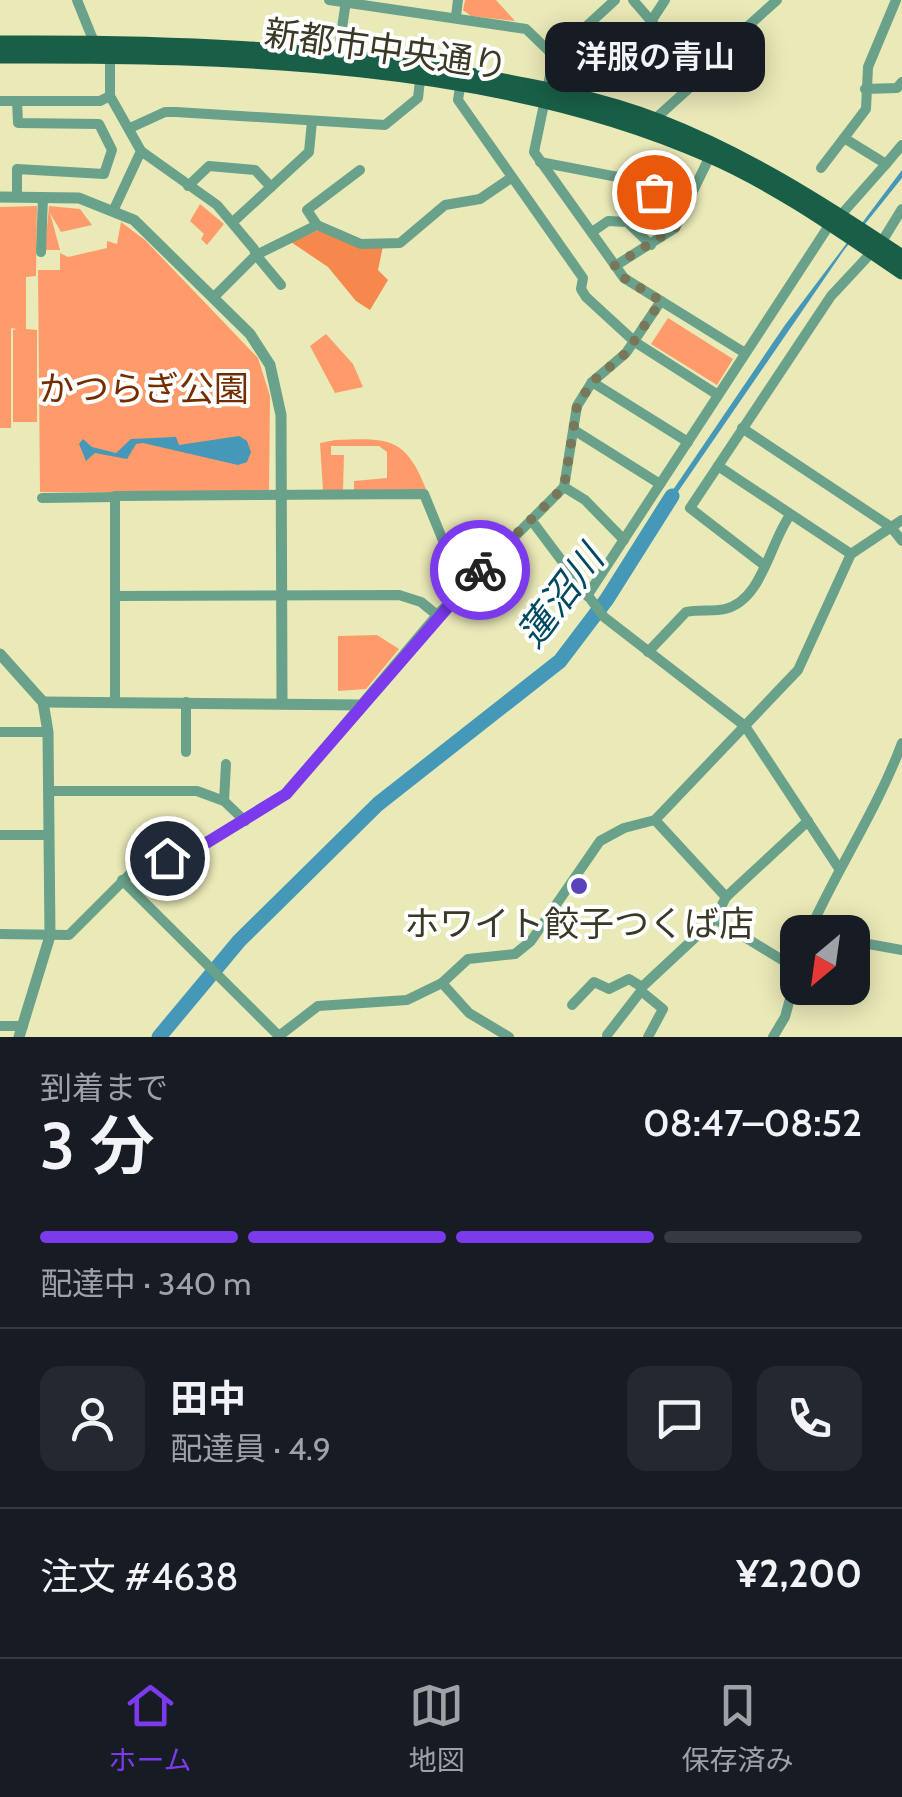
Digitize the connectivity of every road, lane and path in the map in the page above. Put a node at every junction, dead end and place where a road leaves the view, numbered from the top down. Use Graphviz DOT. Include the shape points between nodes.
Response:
graph roads {
  1 [pos="78,0"];
  2 [pos="330,0"];
  3 [pos="458,0"];
  4 [pos="615,0"];
  5 [pos="633,0"];
  6 [pos="664,0"];
  7 [pos="778,0"];
  8 [pos="900,0"];
  9 [pos="346,1"];
  10 [pos="456,16"];
  11 [pos="650,23"];
  12 [pos="94,42"];
  13 [pos="0,43"];
  14 [pos="338,55"];
  15 [pos="0,56"];
  16 [pos="110,56"];
  17 [pos="554,56"];
  18 [pos="696,72"];
  19 [pos="420,80"];
  20 [pos="902,82"];
  21 [pos="460,87"];
  22 [pos="865,89"];
  23 [pos="110,96"];
  24 [pos="546,96"];
  25 [pos="0,101"];
  26 [pos="17,101"];
  27 [pos="654,120"];
  28 [pos="312,121"];
  29 [pos="130,128"];
  30 [pos="844,138"];
  31 [pos="902,145"];
  32 [pos="142,150"];
  33 [pos="710,156"];
  34 [pos="540,162"];
  35 [pos="886,164"];
  36 [pos="821,168"];
  37 [pos="360,170"];
  38 [pos="511,178"];
  39 [pos="188,186"];
  40 [pos="272,187"];
  41 [pos="0,197"];
  42 [pos="17,197"];
  43 [pos="42,197"];
  44 [pos="686,206"];
  45 [pos="902,209"];
  46 [pos="114,210"];
  47 [pos="234,221"];
  48 [pos="840,223"];
  49 [pos="318,226"];
  50 [pos="592,232"];
  51 [pos="872,244"];
  52 [pos="651,245"];
  53 [pos="41,252"];
  54 [pos="256,255"];
  55 [pos="902,257"];
  56 [pos="614,266"];
  57 [pos="902,272"];
  58 [pos="281,285"];
  59 [pos="214,297"];
  60 [pos="661,301"];
  61 [pos="634,342"];
  62 [pos="746,353"];
  63 [pos="592,382"];
  64 [pos="718,395"];
  65 [pos="742,428"];
  66 [pos="574,430"];
  67 [pos="688,442"];
  68 [pos="718,466"];
  69 [pos="660,484"];
  70 [pos="564,487"];
  71 [pos="281,495"];
  72 [pos="42,498"];
  73 [pos="114,498"];
  74 [pos="790,514"];
  75 [pos="902,520"];
  76 [pos="532,521"];
  77 [pos="891,527"];
  78 [pos="624,540"];
  79 [pos="902,541"];
  80 [pos="851,554"];
  81 [pos="764,565"];
  82 [pos="462,588"];
  83 [pos="115,596"];
  84 [pos="281,596"];
  85 [pos="590,599"];
  86 [pos="437,614"];
  87 [pos="648,652"];
  88 [pos="0,654"];
  89 [pos="282,700"];
  90 [pos="44,702"];
  91 [pos="115,702"];
  92 [pos="186,702"];
  93 [pos="363,705"];
  94 [pos="745,726"];
  95 [pos="0,732"];
  96 [pos="48,732"];
  97 [pos="902,743"];
  98 [pos="186,752"];
  99 [pos="226,764"];
  100 [pos="50,791"];
  101 [pos="224,802"];
  102 [pos="655,820"];
  103 [pos="245,821"];
  104 [pos="808,821"];
  105 [pos="0,835"];
  106 [pos="49,835"];
  107 [pos="838,867"];
  108 [pos="122,880"];
  109 [pos="726,897"];
  110 [pos="817,915"];
  111 [pos="714,918"];
  112 [pos="0,934"];
  113 [pos="50,936"];
  114 [pos="870,944"];
  115 [pos="902,950"];
  116 [pos="442,983"];
  117 [pos="642,989"];
  118 [pos="572,1005"];
  119 [pos="0,1026"];
  120 [pos="21,1032"];
  121 [pos="780,1034"];
  122 [pos="607,1035"];
  123 [pos="279,1037"];
  124 [pos="510,1037"];
  125 [pos="648,1037"];
  1 -- 12 [label="street"];
  2 -- 9 [label="street"];
  3 -- 10 [label="street"];
  4 -- 17 [label="street"];
  5 -- 11 [label="street"];
  6 -- 11 [label="street"];
  7 -- 18 [label="street"];
  8 -- 22 [label="street" via="874,46"];
  9 -- 10 [label="street"];
  9 -- 14 [label="street"];
  10 -- 17 [label="street" via="526,28"];
  11 -- 18 [label="street"];
  12 -- 13 [label="main road, 新都市中央通り"];
  12 -- 14 [label="main road, 新都市中央通り"];
  14 -- 24 [label="main road, 新都市中央通り"];
  15 -- 16 [label="main road, 新都市中央通り"];
  16 -- 19 [label="main road, 新都市中央通り" via="239,59"];
  16 -- 23 [label="street"];
  17 -- 24 [label="street"];
  18 -- 27 [label="street" via="697,81"];
  19 -- 21 [label="main road, 新都市中央通り"];
  19 -- 28 [label="street" via="418,98 386,125"];
  20 -- 22 [label="street"];
  21 -- 24 [label="main road, 新都市中央通り"];
  21 -- 38 [label="street" via="458,100"];
  22 -- 30 [label="street" via="866,109"];
  23 -- 26 [label="street"];
  23 -- 29 [label="street"];
  24 -- 27 [label="main road, 新都市中央通り"];
  24 -- 33 [label="main road, 新都市中央通り"];
  24 -- 34 [label="street" via="534,152"];
  25 -- 26 [label="street"];
  26 -- 42 [label="street" via="18,123 99,124 112,150 104,174 17,169"];
  27 -- 48 [label="main road, 新都市中央通り" via="717,146"];
  28 -- 29 [label="street" via="165,112"];
  28 -- 40 [label="street" via="310,152"];
  29 -- 32 [label="street"];
  30 -- 35 [label="street"];
  30 -- 36 [label="street"];
  31 -- 35 [label="street"];
  32 -- 39 [label="street"];
  32 -- 46 [label="street"];
  33 -- 44 [label="street"];
  33 -- 48 [label="main road, 新都市中央通り"];
  34 -- 44 [label="street" via="624,178"];
  34 -- 50 [label="street"];
  35 -- 48 [label="street"];
  37 -- 49 [label="street" via="307,210"];
  38 -- 49 [label="street" via="480,199 446,205 400,242 362,244"];
  38 -- 61 [label="street" via="583,278 586,298"];
  39 -- 40 [label="street" via="210,166 255,170"];
  39 -- 47 [label="street"];
  40 -- 47 [label="street"];
  41 -- 42 [label="street"];
  42 -- 43 [label="street"];
  43 -- 46 [label="street" via="79,198"];
  43 -- 53 [label="street"];
  44 -- 52 [label="street" via="675,228"];
  45 -- 51 [label="street"];
  46 -- 59 [label="street" via="134,220"];
  47 -- 54 [label="street"];
  48 -- 51 [label="main road, 新都市中央通り"];
  48 -- 62 [label="street"];
  49 -- 54 [label="street"];
  50 -- 52 [label="street" via="608,221 626,222"];
  50 -- 56 [label="street"];
  51 -- 55 [label="main road, 新都市中央通り"];
  51 -- 57 [label="main road, 新都市中央通り"];
  51 -- 65 [label="street"];
  52 -- 56 [label="street"];
  54 -- 58 [label="street"];
  54 -- 59 [label="street"];
  56 -- 60 [label="street"];
  59 -- 71 [label="street" via="250,334 273,376 281,415"];
  60 -- 61 [label="street"];
  60 -- 62 [label="street"];
  61 -- 63 [label="street"];
  61 -- 64 [label="street"];
  62 -- 64 [label="street"];
  63 -- 66 [label="street" via="577,406"];
  63 -- 67 [label="street"];
  64 -- 67 [label="street"];
  65 -- 68 [label="street"];
  65 -- 77 [label="street"];
  66 -- 69 [label="street"];
  66 -- 70 [label="street"];
  67 -- 69 [label="street"];
  68 -- 74 [label="street"];
  68 -- 81 [label="street" via="690,508"];
  69 -- 78 [label="street"];
  70 -- 76 [label="street"];
  70 -- 78 [label="street"];
  71 -- 73 [label="street"];
  71 -- 82 [label="street" via="424,494"];
  71 -- 84 [label="street"];
  72 -- 73 [label="street"];
  73 -- 83 [label="street"];
  74 -- 80 [label="street"];
  74 -- 81 [label="street"];
  75 -- 77 [label="street"];
  76 -- 82 [label="street"];
  76 -- 85 [label="street"];
  77 -- 79 [label="street"];
  77 -- 80 [label="street"];
  78 -- 85 [label="street"];
  80 -- 94 [label="street" via="798,670"];
  81 -- 87 [label="street" via="741,604 686,612"];
  82 -- 86 [label="street"];
  83 -- 84 [label="street"];
  83 -- 91 [label="street"];
  84 -- 86 [label="street" via="399,595"];
  84 -- 89 [label="street"];
  85 -- 87 [label="street"];
  86 -- 93 [label="street"];
  87 -- 94 [label="street"];
  88 -- 90 [label="street"];
  89 -- 92 [label="street"];
  89 -- 93 [label="street"];
  90 -- 91 [label="street"];
  90 -- 96 [label="street"];
  91 -- 92 [label="street"];
  92 -- 98 [label="street"];
  93 -- 103 [label="street" via="286,794"];
  94 -- 102 [label="street"];
  94 -- 104 [label="street"];
  95 -- 96 [label="street"];
  96 -- 100 [label="street"];
  97 -- 107 [label="street" via="877,807"];
  99 -- 101 [label="street"];
  100 -- 101 [label="street" via="198,791"];
  100 -- 106 [label="street"];
  101 -- 103 [label="street"];
  102 -- 109 [label="street"];
  102 -- 116 [label="street" via="600,841 515,954 468,959"];
  103 -- 108 [label="street"];
  104 -- 107 [label="street"];
  104 -- 109 [label="street"];
  105 -- 106 [label="street"];
  106 -- 113 [label="street"];
  107 -- 110 [label="street"];
  108 -- 113 [label="street" via="70,935"];
  108 -- 123 [label="street"];
  109 -- 111 [label="street"];
  111 -- 117 [label="street"];
  111 -- 121 [label="street" via="798,969"];
  112 -- 113 [label="street"];
  113 -- 120 [label="street"];
  114 -- 115 [label="street"];
  116 -- 123 [label="street" via="407,1000 318,1006"];
  116 -- 124 [label="street" via="469,1013"];
  117 -- 118 [label="street" via="630,979 609,988 594,982"];
  117 -- 122 [label="street"];
  117 -- 125 [label="street" via="663,1009"];
  119 -- 120 [label="street"];
}
